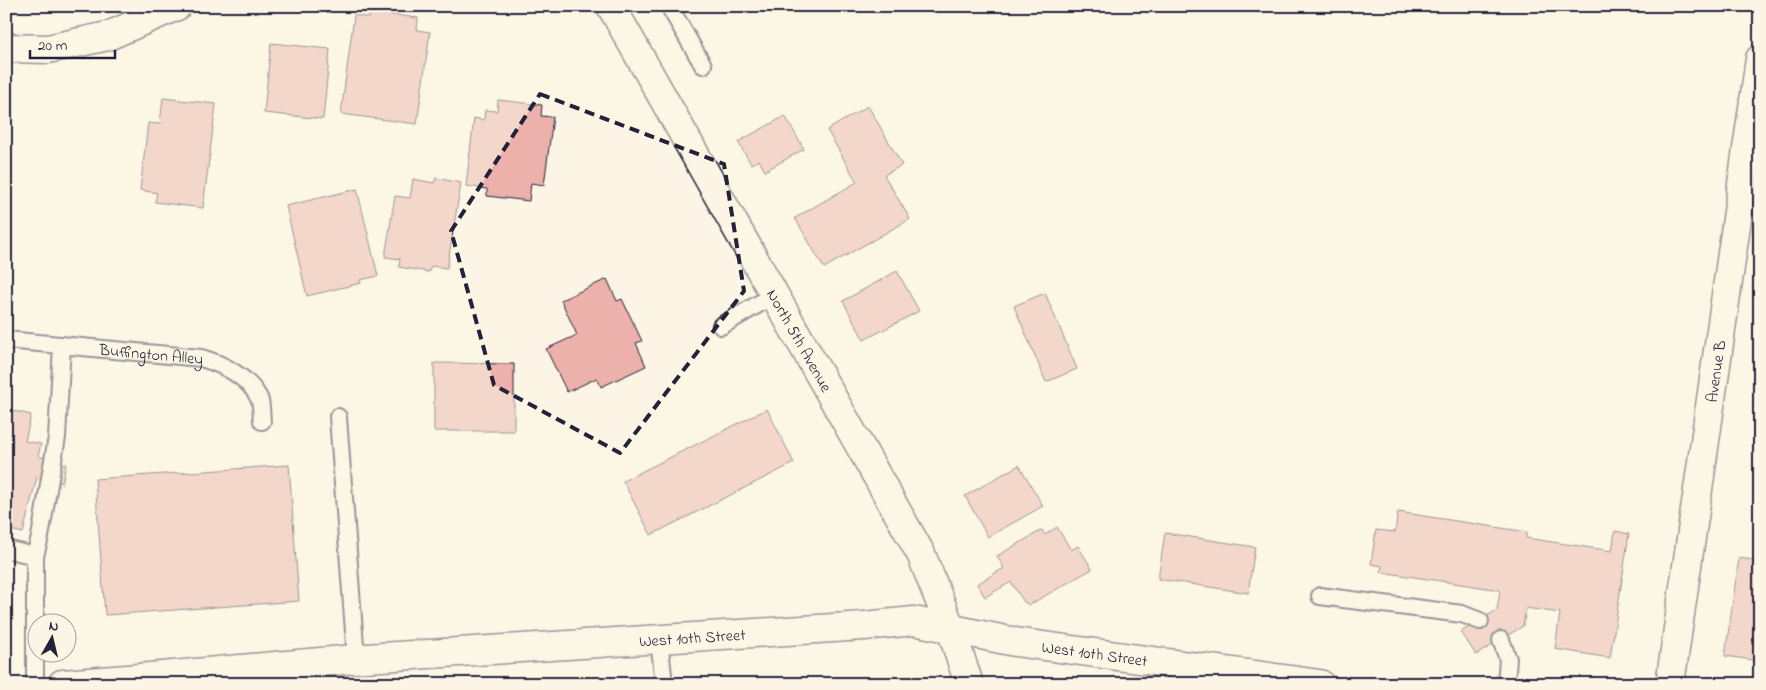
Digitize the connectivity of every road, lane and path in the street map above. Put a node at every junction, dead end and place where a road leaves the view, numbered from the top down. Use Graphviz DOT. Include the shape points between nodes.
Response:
graph roads {
  1 [pos="176,6"];
  2 [pos="611,6"];
  3 [pos="669,6"];
  4 [pos="6,48"];
  5 [pos="1760,59"];
  6 [pos="703,65"];
  7 [pos="774,295"];
  8 [pos="721,326"];
  9 [pos="6,340"];
  10 [pos="62,346"];
  11 [pos="338,417"];
  12 [pos="262,421"];
  13 [pos="6,549"];
  14 [pos="35,556"];
  15 [pos="1320,596"];
  16 [pos="1480,621"];
  17 [pos="951,628"];
  18 [pos="659,639"];
  19 [pos="1501,640"];
  20 [pos="356,659"];
  21 [pos="35,684"];
  22 [pos="62,684"];
  23 [pos="664,684"];
  24 [pos="969,684"];
  25 [pos="1320,684"];
  26 [pos="1506,684"];
  27 [pos="1670,684"];
  1 -- 4 [label="street" via="108,36 48,49"];
  2 -- 7 [label="street, North 5th Avenue"];
  3 -- 6 [label="lane"];
  5 -- 27 [label="street, Avenue B"];
  7 -- 8 [label="lane"];
  7 -- 17 [label="street, North 5th Avenue" via="921,554"];
  9 -- 10 [label="lane, Buffington Alley"];
  10 -- 12 [label="lane, Buffington Alley" via="201,358 214,362 227,367 260,399"];
  10 -- 14 [label="lane" via="57,438"];
  11 -- 20 [label="lane"];
  13 -- 14 [label="lane"];
  14 -- 21 [label="lane"];
  15 -- 16 [label="lane" via="1462,614"];
  17 -- 18 [label="street, West 10th Street" via="914,621"];
  17 -- 24 [label="street, North 5th Avenue"];
  17 -- 25 [label="street, West 10th Street" via="1015,642"];
  18 -- 20 [label="street, West 10th Street"];
  18 -- 23 [label="lane"];
  19 -- 26 [label="lane" via="1508,658"];
  20 -- 22 [label="street, West 10th Street"];
}
